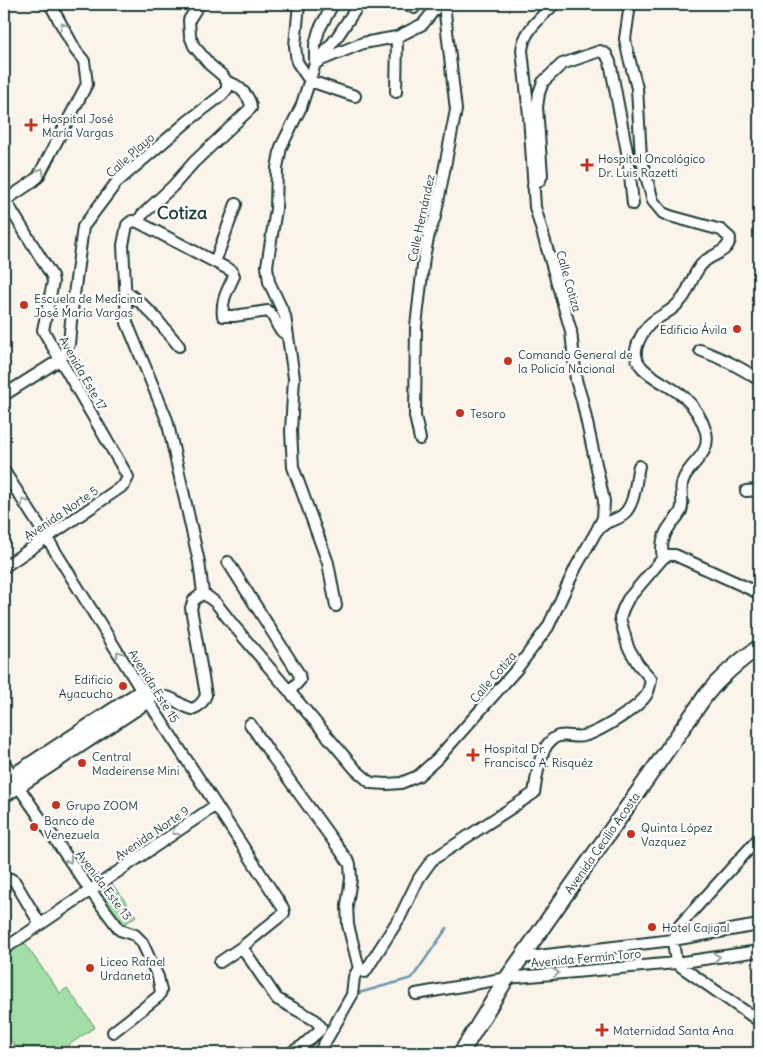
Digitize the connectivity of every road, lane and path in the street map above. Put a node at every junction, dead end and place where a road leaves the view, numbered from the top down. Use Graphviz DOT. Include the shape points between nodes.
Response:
graph roads {
  1 [pos="50,4"];
  2 [pos="199,4"];
  3 [pos="299,4"];
  4 [pos="333,4"];
  5 [pos="360,4"];
  6 [pos="439,4"];
  7 [pos="444,4"];
  8 [pos="554,4"];
  9 [pos="630,4"];
  10 [pos="397,37"];
  11 [pos="315,64"];
  12 [pos="310,81"];
  13 [pos="227,82"];
  14 [pos="396,92"];
  15 [pos="355,96"];
  16 [pos="534,186"];
  17 [pos="4,200"];
  18 [pos="236,204"];
  19 [pos="633,204"];
  20 [pos="138,222"];
  21 [pos="215,262"];
  22 [pos="126,292"];
  23 [pos="288,335"];
  24 [pos="179,346"];
  25 [pos="700,350"];
  26 [pos="61,359"];
  27 [pos="759,380"];
  28 [pos="4,395"];
  29 [pos="420,439"];
  30 [pos="639,466"];
  31 [pos="4,471"];
  32 [pos="128,477"];
  33 [pos="759,490"];
  34 [pos="746,491"];
  35 [pos="597,530"];
  36 [pos="47,538"];
  37 [pos="663,558"];
  38 [pos="228,562"];
  39 [pos="4,567"];
  40 [pos="203,592"];
  41 [pos="759,593"];
  42 [pos="336,606"];
  43 [pos="759,647"];
  44 [pos="290,692"];
  45 [pos="145,696"];
  46 [pos="250,724"];
  47 [pos="4,762"];
  48 [pos="11,782"];
  49 [pos="4,795"];
  50 [pos="216,805"];
  51 [pos="759,838"];
  52 [pos="4,879"];
  53 [pos="90,890"];
  54 [pos="40,924"];
  55 [pos="759,925"];
  56 [pos="673,940"];
  57 [pos="242,947"];
  58 [pos="4,949"];
  59 [pos="759,951"];
  60 [pos="521,958"];
  61 [pos="220,962"];
  62 [pos="676,963"];
  63 [pos="359,968"];
  64 [pos="507,978"];
  65 [pos="416,994"];
  66 [pos="759,1020"];
  67 [pos="113,1032"];
  68 [pos="290,1053"];
  69 [pos="319,1053"];
  70 [pos="461,1053"];
  17 -- 1 [label="street, one-way" via="38,177 87,84 84,61"];
  2 -- 13 [label="street" via="189,20 190,36 194,46"];
  3 -- 12 [label="street" via="295,46 297,62"];
  4 -- 11 [label="street" via="319,30"];
  5 -- 11 [label="street"];
  6 -- 10 [label="street" via="423,24"];
  7 -- 29 [label="street, Calle Hernández" via="456,110 424,258 416,326 415,416"];
  8 -- 16 [label="street, Calle Cotiza" via="523,40"];
  9 -- 37 [label="street" via="625,39 637,88 641,158 653,201 663,213 721,230 730,238 726,249 704,262 694,273 684,297 676,306 648,325 635,352 646,372 686,398 706,432 703,452 683,478 681,511 663,539"];
  10 -- 11 [label="street" via="364,43"];
  10 -- 14 [label="street"];
  11 -- 12 [label="street"];
  12 -- 15 [label="street"];
  12 -- 23 [label="street" via="281,147 267,266 269,282 285,316"];
  13 -- 20 [label="street" via="239,88 251,108"];
  13 -- 26 [label="street, Calle Playo" via="227,89 222,95 116,183 83,227 69,344"];
  16 -- 19 [label="street" via="542,175 537,107 543,82 562,64 600,51 610,62 628,157"];
  16 -- 35 [label="street, Calle Cotiza" via="535,207 571,331 576,380 604,501 603,518"];
  17 -- 26 [label="street, Avenida Este 17" via="52,276 43,330"];
  18 -- 21 [label="street"];
  20 -- 21 [label="street"];
  20 -- 22 [label="street" via="126,225 123,245"];
  21 -- 23 [label="street" via="232,271 234,276 222,304 223,316 268,311 281,331"];
  22 -- 24 [label="street" via="154,316"];
  22 -- 40 [label="street" via="128,323 167,420 200,562"];
  23 -- 42 [label="street" via="294,378 293,467 328,563"];
  25 -- 27 [label="street"];
  26 -- 28 [label="street"];
  26 -- 32 [label="street, Avenida Este 17"];
  30 -- 35 [label="street" via="632,502 627,510"];
  36 -- 31 [label="street, Avenida Este 15, one-way"];
  32 -- 36 [label="street, Avenida Norte 5" via="124,485"];
  33 -- 34 [label="street"];
  35 -- 44 [label="street, Calle Cotiza" via="548,627 533,648 438,758 418,776 401,783 371,782 356,770"];
  36 -- 39 [label="street, Avenida Norte 5"];
  45 -- 36 [label="street, Avenida Este 15, one-way"];
  37 -- 41 [label="street" via="675,555"];
  37 -- 63 [label="street" via="628,599 620,618 628,647 651,679 646,696 602,729 580,737 556,737 543,751 534,793 432,860 366,972"];
  38 -- 44 [label="street" via="300,674 300,680"];
  40 -- 44 [label="street, Calle Cotiza" via="216,603"];
  40 -- 45 [label="street" via="191,608 206,695 204,700 192,709 170,698"];
  43 -- 60 [label="main road, Avenida Cecilio Acosta" via="742,658 706,695"];
  45 -- 48 [label="main road"];
  45 -- 50 [label="street, Avenida Este 15"];
  46 -- 63 [label="street" via="350,864 348,926"];
  47 -- 48 [label="street, Avenida Este 13"];
  48 -- 49 [label="main road"];
  48 -- 53 [label="street, Avenida Este 13, one-way"];
  50 -- 53 [label="street, Avenida Norte 9, one-way"];
  50 -- 57 [label="street, Avenida Este 15" via="284,913"];
  51 -- 56 [label="street" via="680,925"];
  52 -- 54 [label="street" via="15,882"];
  53 -- 54 [label="street, Avenida Norte 9"];
  53 -- 67 [label="street, Avenida Este 13" via="120,930 135,934 142,942 161,991 152,1002"];
  54 -- 58 [label="street, Avenida Norte 9"];
  55 -- 56 [label="street, Avenida Fermín Toro"];
  56 -- 60 [label="street, Avenida Fermín Toro"];
  56 -- 62 [label="street"];
  57 -- 61 [label="street"];
  57 -- 68 [label="street" via="277,999 315,1020 320,1027 302,1046"];
  62 -- 59 [label="street, Avenida Fermín Toro, one-way"];
  60 -- 64 [label="main road, Avenida Cecilio Acosta"];
  64 -- 62 [label="street, Avenida Fermín Toro, one-way"];
  62 -- 66 [label="street"];
  63 -- 69 [label="street" via="354,977 352,996"];
  64 -- 65 [label="street, Avenida Fermín Toro"];
  64 -- 70 [label="main road, Avenida Cecilio Acosta"];
}
